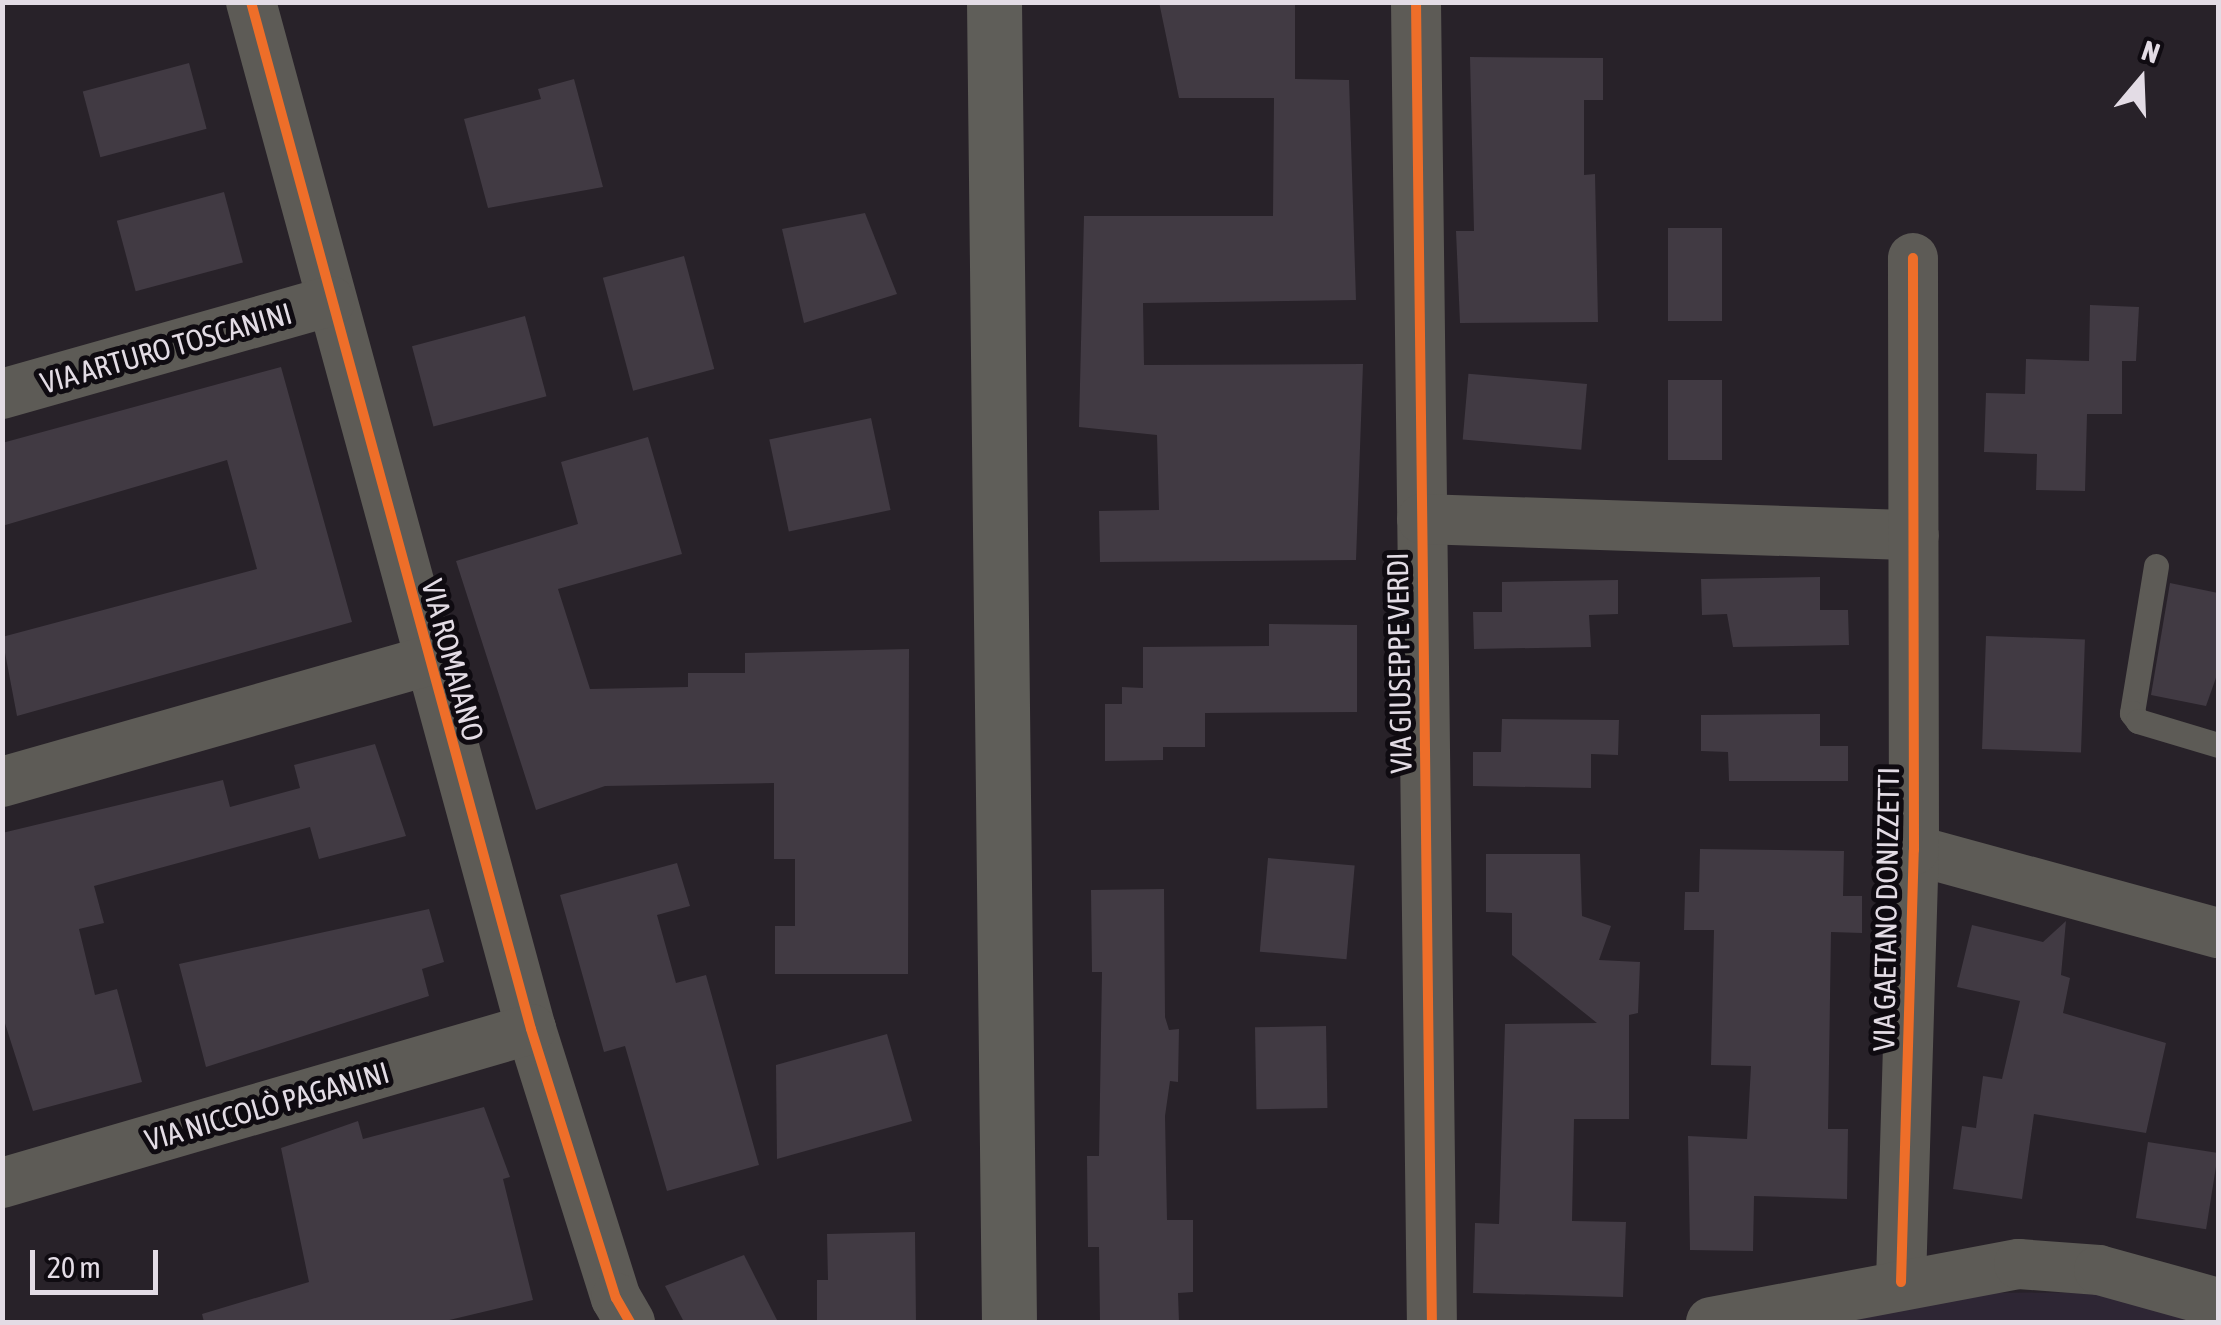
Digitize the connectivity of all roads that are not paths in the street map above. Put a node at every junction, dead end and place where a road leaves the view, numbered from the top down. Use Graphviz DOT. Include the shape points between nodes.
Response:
graph roads {
  1 [pos="251,2"];
  2 [pos="994,2"];
  3 [pos="1416,2"];
  4 [pos="1913,258"];
  5 [pos="330,300"];
  6 [pos="2,394"];
  7 [pos="1422,518"];
  8 [pos="1914,536"];
  9 [pos="2156,566"];
  10 [pos="426,660"];
  11 [pos="2218,745"];
  12 [pos="2,782"];
  13 [pos="1914,850"];
  14 [pos="2218,932"];
  15 [pos="530,1029"];
  16 [pos="2,1182"];
  17 [pos="1901,1282"];
  18 [pos="2218,1302"];
  19 [pos="630,1322"];
  20 [pos="1010,1322"];
  21 [pos="1432,1322"];
  22 [pos="1711,1322"];
  1 -- 5 [label="street, VIA ROMAIANO"];
  2 -- 20 [label="main road"];
  3 -- 7 [label="street, VIA GIUSEPPE VERDI"];
  4 -- 8 [label="street, VIA GAETANO DONIZZETTI"];
  5 -- 6 [label="street, VIA ARTURO TOSCANINI"];
  5 -- 10 [label="street, VIA ROMAIANO"];
  7 -- 8 [label="street"];
  7 -- 21 [label="street, VIA GIUSEPPE VERDI"];
  8 -- 13 [label="street, VIA GAETANO DONIZZETTI"];
  9 -- 11 [label="lane" via="2132,712 2138,721"];
  10 -- 12 [label="street"];
  10 -- 15 [label="street, VIA ROMAIANO"];
  13 -- 14 [label="street"];
  13 -- 17 [label="street, VIA GAETANO DONIZZETTI"];
  15 -- 16 [label="street, VIA NICCOLÒ PAGANINI"];
  15 -- 19 [label="street, VIA ROMAIANO" via="616,1298"];
  17 -- 18 [label="street" via="2019,1264 2099,1270"];
  17 -- 22 [label="street"];
}
